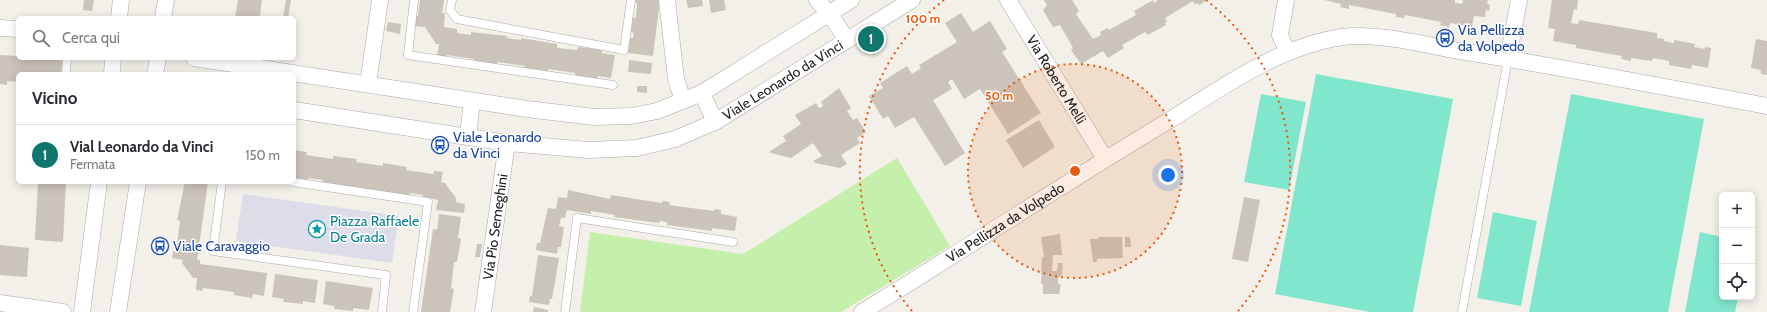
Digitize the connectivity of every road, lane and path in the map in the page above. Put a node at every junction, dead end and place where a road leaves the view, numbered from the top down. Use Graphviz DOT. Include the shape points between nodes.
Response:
graph roads {
  1 [pos="122,0"];
  2 [pos="166,0"];
  3 [pos="380,0"];
  4 [pos="414,0"];
  5 [pos="452,0"];
  6 [pos="631,0"];
  7 [pos="667,0"];
  8 [pos="817,0"];
  9 [pos="850,0"];
  10 [pos="912,0"];
  11 [pos="1008,0"];
  12 [pos="1286,0"];
  13 [pos="1519,0"];
  14 [pos="829,13"];
  15 [pos="119,16"];
  16 [pos="163,16"];
  17 [pos="0,28"];
  18 [pos="16,29"];
  19 [pos="847,40"];
  20 [pos="1287,51"];
  21 [pos="1508,58"];
  22 [pos="67,60"];
  23 [pos="113,60"];
  24 [pos="158,60"];
  25 [pos="201,60"];
  26 [pos="235,69"];
  27 [pos="66,72"];
  28 [pos="112,72"];
  29 [pos="155,72"];
  30 [pos="262,72"];
  31 [pos="296,76"];
  32 [pos="368,84"];
  33 [pos="613,86"];
  34 [pos="702,93"];
  35 [pos="472,101"];
  36 [pos="683,101"];
  37 [pos="1767,106"];
  38 [pos="296,110"];
  39 [pos="715,122"];
  40 [pos="468,136"];
  41 [pos="507,143"];
  42 [pos="1105,159"];
  43 [pos="296,182"];
  44 [pos="98,184"];
  45 [pos="138,184"];
  46 [pos="222,184"];
  47 [pos="733,242"];
  48 [pos="0,303"];
  49 [pos="63,312"];
  50 [pos="82,312"];
  51 [pos="118,312"];
  52 [pos="382,312"];
  53 [pos="413,312"];
  54 [pos="484,312"];
  55 [pos="565,312"];
  56 [pos="862,312"];
  57 [pos="1462,312"];
  1 -- 15 [label="street"];
  2 -- 16 [label="street"];
  3 -- 32 [label="street"];
  4 -- 33 [label="lane" via="408,55"];
  5 -- 6 [label="lane" via="450,10 457,19 624,50"];
  7 -- 36 [label="street" via="676,78"];
  8 -- 14 [label="street"];
  9 -- 14 [label="street"];
  10 -- 19 [label="street, Viale Leonardo da Vinci"];
  11 -- 42 [label="street, Via Roberto Melli"];
  12 -- 20 [label="street" via="1280,35"];
  13 -- 21 [label="street"];
  14 -- 19 [label="street"];
  14 -- 34 [label="street"];
  17 -- 18 [label="street"];
  19 -- 39 [label="street, Viale Leonardo da Vinci"];
  20 -- 21 [label="street, Via Pellizza da Volpedo" via="1342,37 1369,36"];
  20 -- 42 [label="street, Via Pellizza da Volpedo"];
  21 -- 37 [label="street, Via Pellizza da Volpedo"];
  21 -- 57 [label="lane"];
  22 -- 27 [label="lane"];
  23 -- 28 [label="street"];
  24 -- 29 [label="street"];
  25 -- 26 [label="street"];
  26 -- 30 [label="street"];
  31 -- 32 [label="street"];
  32 -- 35 [label="street"];
  34 -- 36 [label="street"];
  34 -- 39 [label="street, Viale Leonardo da Vinci"];
  35 -- 36 [label="street" via="594,117 630,116 657,111"];
  35 -- 40 [label="street"];
  38 -- 40 [label="street, Viale Leonardo da Vinci"];
  39 -- 41 [label="street, Viale Leonardo da Vinci" via="675,139 637,148 588,150"];
  40 -- 41 [label="street, Viale Leonardo da Vinci"];
  41 -- 54 [label="street, Via Pio Semeghini"];
  42 -- 56 [label="street, Via Pellizza da Volpedo"];
  43 -- 53 [label="lane" via="428,202"];
  44 -- 50 [label="street"];
  45 -- 51 [label="street"];
  46 -- 52 [label="lane" via="213,251 386,275"];
  47 -- 55 [label="lane" via="577,218"];
  48 -- 49 [label="street"];
}
